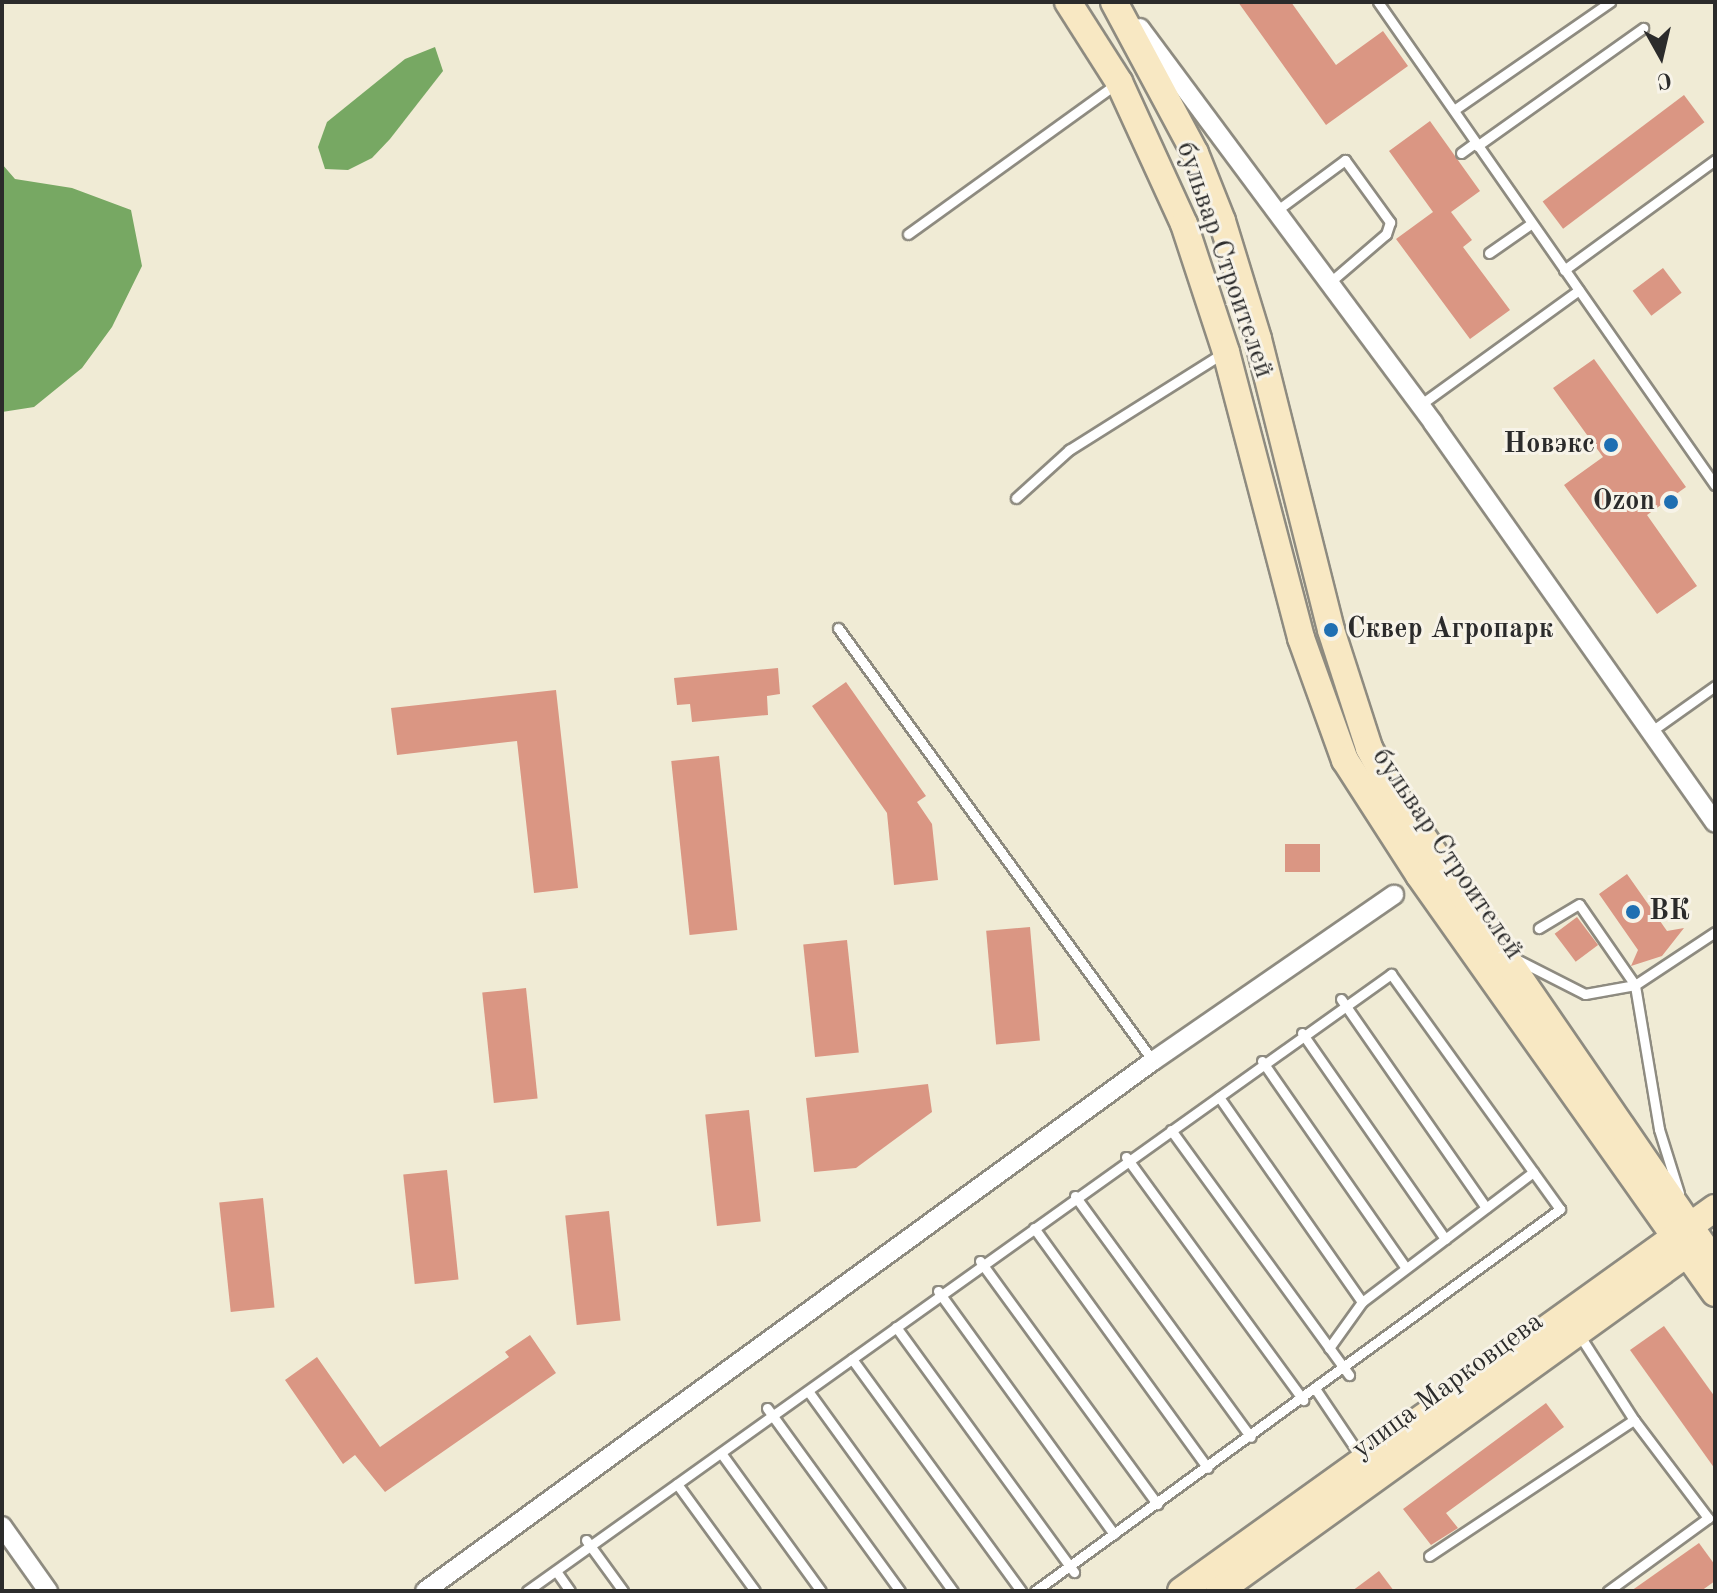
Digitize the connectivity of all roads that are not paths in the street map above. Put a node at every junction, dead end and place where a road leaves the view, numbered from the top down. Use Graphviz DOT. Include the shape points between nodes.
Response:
graph roads {
  1 [pos="1068,2"];
  2 [pos="1117,2"];
  3 [pos="1378,2"];
  4 [pos="1610,2"];
  5 [pos="1643,28"];
  6 [pos="1119,82"];
  7 [pos="1454,110"];
  8 [pos="1222,143"];
  9 [pos="1476,144"];
  10 [pos="1195,153"];
  11 [pos="1461,153"];
  12 [pos="1715,160"];
  13 [pos="1276,211"];
  14 [pos="1532,223"];
  15 [pos="908,234"];
  16 [pos="1489,253"];
  17 [pos="1564,270"];
  18 [pos="1329,283"];
  19 [pos="1579,290"];
  20 [pos="1258,339"];
  21 [pos="1226,352"];
  22 [pos="1420,405"];
  23 [pos="1715,485"];
  24 [pos="1016,498"];
  25 [pos="838,628"];
  26 [pos="1715,686"];
  27 [pos="1653,730"];
  28 [pos="1715,823"];
  29 [pos="1440,859"];
  30 [pos="1407,885"];
  31 [pos="1452,921"];
  32 [pos="1539,928"];
  33 [pos="1715,932"];
  34 [pos="1505,953"];
  35 [pos="1635,985"];
  36 [pos="1343,1002"];
  37 [pos="1303,1035"];
  38 [pos="1153,1061"];
  39 [pos="1263,1062"];
  40 [pos="1219,1097"];
  41 [pos="1171,1130"];
  42 [pos="1128,1159"];
  43 [pos="1533,1172"];
  44 [pos="1076,1197"];
  45 [pos="1486,1208"];
  46 [pos="1715,1208"];
  47 [pos="1034,1228"];
  48 [pos="1445,1239"];
  49 [pos="1697,1243"];
  50 [pos="982,1263"];
  51 [pos="1406,1268"];
  52 [pos="939,1293"];
  53 [pos="1715,1293"];
  54 [pos="1362,1302"];
  55 [pos="896,1327"];
  56 [pos="1578,1332"];
  57 [pos="1329,1348"];
  58 [pos="852,1359"];
  59 [pos="1347,1372"];
  60 [pos="1316,1390"];
  61 [pos="808,1391"];
  62 [pos="1303,1400"];
  63 [pos="770,1412"];
  64 [pos="1634,1420"];
  65 [pos="1251,1437"];
  66 [pos="721,1453"];
  67 [pos="1365,1462"];
  68 [pos="1208,1468"];
  69 [pos="677,1484"];
  70 [pos="1157,1504"];
  71 [pos="2,1526"];
  72 [pos="1114,1534"];
  73 [pos="588,1543"];
  74 [pos="1429,1556"];
  75 [pos="1072,1569"];
  76 [pos="556,1571"];
  77 [pos="1204,1587"];
  78 [pos="48,1591"];
  79 [pos="425,1591"];
  80 [pos="527,1591"];
  81 [pos="570,1591"];
  82 [pos="623,1591"];
  83 [pos="755,1591"];
  84 [pos="821,1591"];
  85 [pos="900,1591"];
  86 [pos="953,1591"];
  87 [pos="1021,1591"];
  88 [pos="1035,1591"];
  89 [pos="1608,1591"];
  1 -- 6 [label="main road, бульвар Строителей"];
  2 -- 8 [label="street, бульвар Строителей"];
  2 -- 10 [label="main road, бульвар Строителей"];
  3 -- 7 [label="lane"];
  4 -- 7 [label="lane"];
  5 -- 9 [label="lane"];
  6 -- 15 [label="lane"];
  6 -- 21 [label="main road, бульвар Строителей" via="1166,176"];
  7 -- 9 [label="lane"];
  8 -- 10 [label="street"];
  8 -- 13 [label="street, бульвар Строителей"];
  9 -- 11 [label="lane"];
  9 -- 14 [label="lane"];
  10 -- 20 [label="main road, бульвар Строителей"];
  12 -- 17 [label="lane"];
  13 -- 18 [label="street, бульвар Строителей"];
  13 -- 18 [label="lane" via="1345,160 1390,222 1386,234"];
  14 -- 16 [label="lane"];
  14 -- 17 [label="lane"];
  17 -- 19 [label="lane"];
  18 -- 22 [label="street, бульвар Строителей"];
  19 -- 22 [label="lane"];
  19 -- 23 [label="lane"];
  20 -- 21 [label="street"];
  20 -- 29 [label="main road, бульвар Строителей" via="1355,712 1395,796"];
  21 -- 24 [label="lane" via="1069,450"];
  21 -- 30 [label="main road, бульвар Строителей" via="1329,725"];
  22 -- 27 [label="street, бульвар Строителей"];
  25 -- 38 [label="lane"];
  26 -- 27 [label="lane"];
  27 -- 28 [label="street, бульвар Строителей"];
  29 -- 30 [label="lane"];
  29 -- 34 [label="main road, бульвар Строителей"];
  30 -- 31 [label="main road, бульвар Строителей"];
  30 -- 38 [label="street"];
  31 -- 34 [label="lane"];
  31 -- 49 [label="main road, бульвар Строителей"];
  32 -- 35 [label="lane" via="1579,904"];
  33 -- 35 [label="lane"];
  34 -- 35 [label="lane" via="1585,994"];
  34 -- 49 [label="main road, бульвар Строителей"];
  35 -- 49 [label="lane" via="1659,1129"];
  36 -- 37 [label="lane"];
  36 -- 43 [label="lane" via="1391,974"];
  36 -- 45 [label="lane"];
  37 -- 39 [label="lane"];
  37 -- 48 [label="lane"];
  38 -- 79 [label="street"];
  39 -- 40 [label="lane"];
  39 -- 51 [label="lane"];
  40 -- 41 [label="lane"];
  40 -- 54 [label="lane"];
  41 -- 42 [label="lane"];
  41 -- 57 [label="lane"];
  42 -- 44 [label="lane"];
  42 -- 62 [label="lane"];
  43 -- 45 [label="lane"];
  43 -- 59 [label="lane" via="1560,1209"];
  44 -- 47 [label="lane"];
  44 -- 65 [label="lane"];
  45 -- 48 [label="lane"];
  46 -- 49 [label="main road, улица Марковцева"];
  47 -- 50 [label="lane"];
  47 -- 68 [label="lane"];
  48 -- 51 [label="lane"];
  49 -- 53 [label="main road, бульвар Строителей"];
  49 -- 56 [label="main road, улица Марковцева"];
  49 -- 67 [label="main road, улица Марковцева"];
  50 -- 52 [label="lane"];
  50 -- 70 [label="lane"];
  51 -- 54 [label="lane"];
  52 -- 55 [label="lane"];
  52 -- 72 [label="lane"];
  54 -- 57 [label="lane"];
  55 -- 58 [label="lane"];
  55 -- 75 [label="lane"];
  56 -- 64 [label="lane"];
  56 -- 77 [label="main road, улица Марковцева"];
  57 -- 59 [label="lane"];
  58 -- 61 [label="lane"];
  58 -- 87 [label="lane"];
  59 -- 60 [label="lane"];
  60 -- 62 [label="lane"];
  60 -- 67 [label="lane"];
  61 -- 63 [label="lane"];
  61 -- 86 [label="lane"];
  62 -- 65 [label="lane"];
  63 -- 66 [label="lane"];
  63 -- 85 [label="lane"];
  64 -- 74 [label="lane"];
  64 -- 89 [label="lane" via="1708,1518"];
  65 -- 68 [label="lane"];
  66 -- 69 [label="lane"];
  66 -- 84 [label="lane"];
  67 -- 77 [label="main road, улица Марковцева"];
  68 -- 70 [label="lane"];
  69 -- 73 [label="lane"];
  69 -- 83 [label="lane"];
  70 -- 72 [label="lane"];
  71 -- 78 [label="street"];
  72 -- 75 [label="lane"];
  73 -- 76 [label="lane"];
  73 -- 82 [label="lane"];
  75 -- 88 [label="lane"];
  76 -- 80 [label="lane"];
  76 -- 81 [label="lane"];
}
